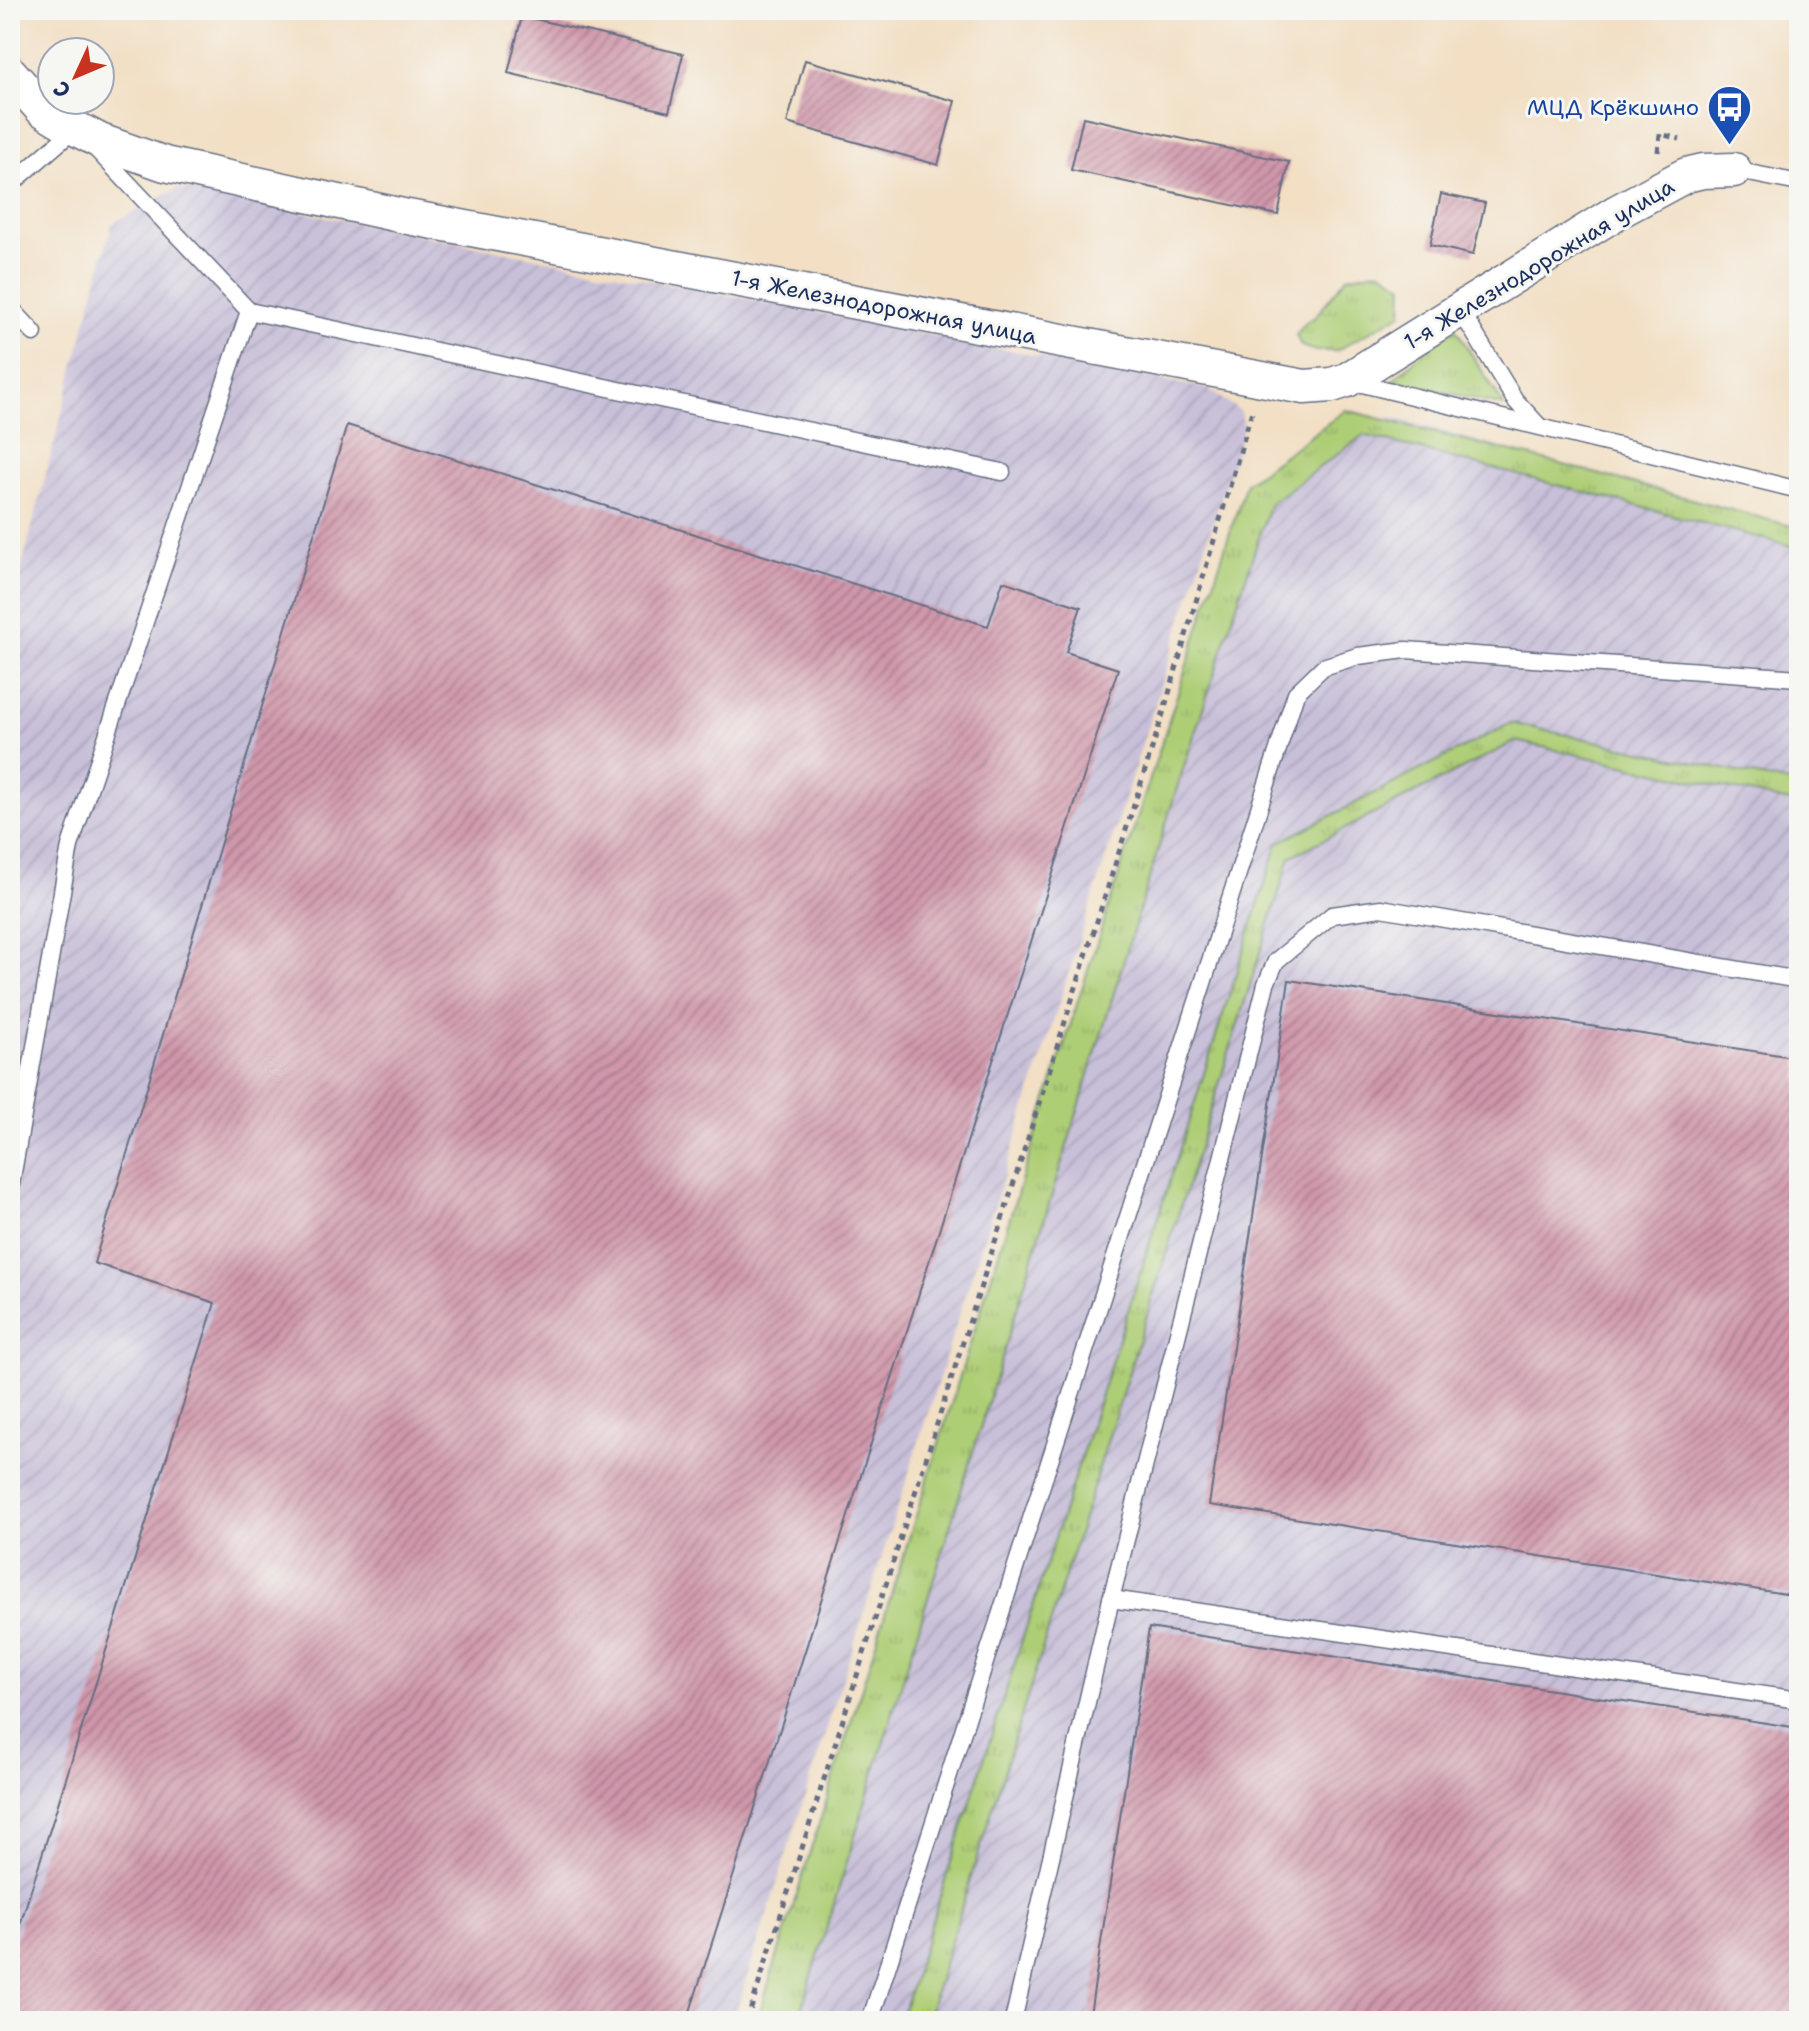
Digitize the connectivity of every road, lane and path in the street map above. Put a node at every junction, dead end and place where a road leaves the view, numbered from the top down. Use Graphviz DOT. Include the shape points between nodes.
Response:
graph roads {
  1 [pos="10,73"];
  2 [pos="76,128"];
  3 [pos="1734,170"];
  4 [pos="1799,183"];
  5 [pos="10,185"];
  6 [pos="10,307"];
  7 [pos="1459,308"];
  8 [pos="249,311"];
  9 [pos="34,333"];
  10 [pos="1347,380"];
  11 [pos="1254,405"];
  12 [pos="1538,425"];
  13 [pos="1002,472"];
  14 [pos="1799,490"];
  15 [pos="1796,681"];
  16 [pos="1799,980"];
  17 [pos="10,1190"];
  18 [pos="1111,1599"];
  19 [pos="1799,1700"];
  20 [pos="747,2021"];
  21 [pos="870,2021"];
  22 [pos="1013,2021"];
  1 -- 2 [label="street, 1-я Железнодорожная улица" via="42,109"];
  2 -- 5 [label="lane"];
  2 -- 8 [label="lane"];
  2 -- 10 [label="street, 1-я Железнодорожная улица" via="165,164 408,217 1304,387"];
  3 -- 4 [label="lane"];
  3 -- 7 [label="street, 1-я Железнодорожная улица" via="1686,175"];
  6 -- 9 [label="lane"];
  7 -- 10 [label="street, 1-я Железнодорожная улица"];
  7 -- 12 [label="lane" via="1515,400"];
  8 -- 13 [label="lane"];
  8 -- 17 [label="lane" via="70,846"];
  10 -- 12 [label="lane"];
  11 -- 20 [label="path" via="1162,717"];
  12 -- 14 [label="lane"];
  15 -- 21 [label="lane" via="1406,650 1323,667 1296,693"];
  16 -- 18 [label="lane" via="1381,908 1332,915 1302,937 1276,961 1266,984"];
  18 -- 19 [label="lane"];
  18 -- 22 [label="lane"];
}
